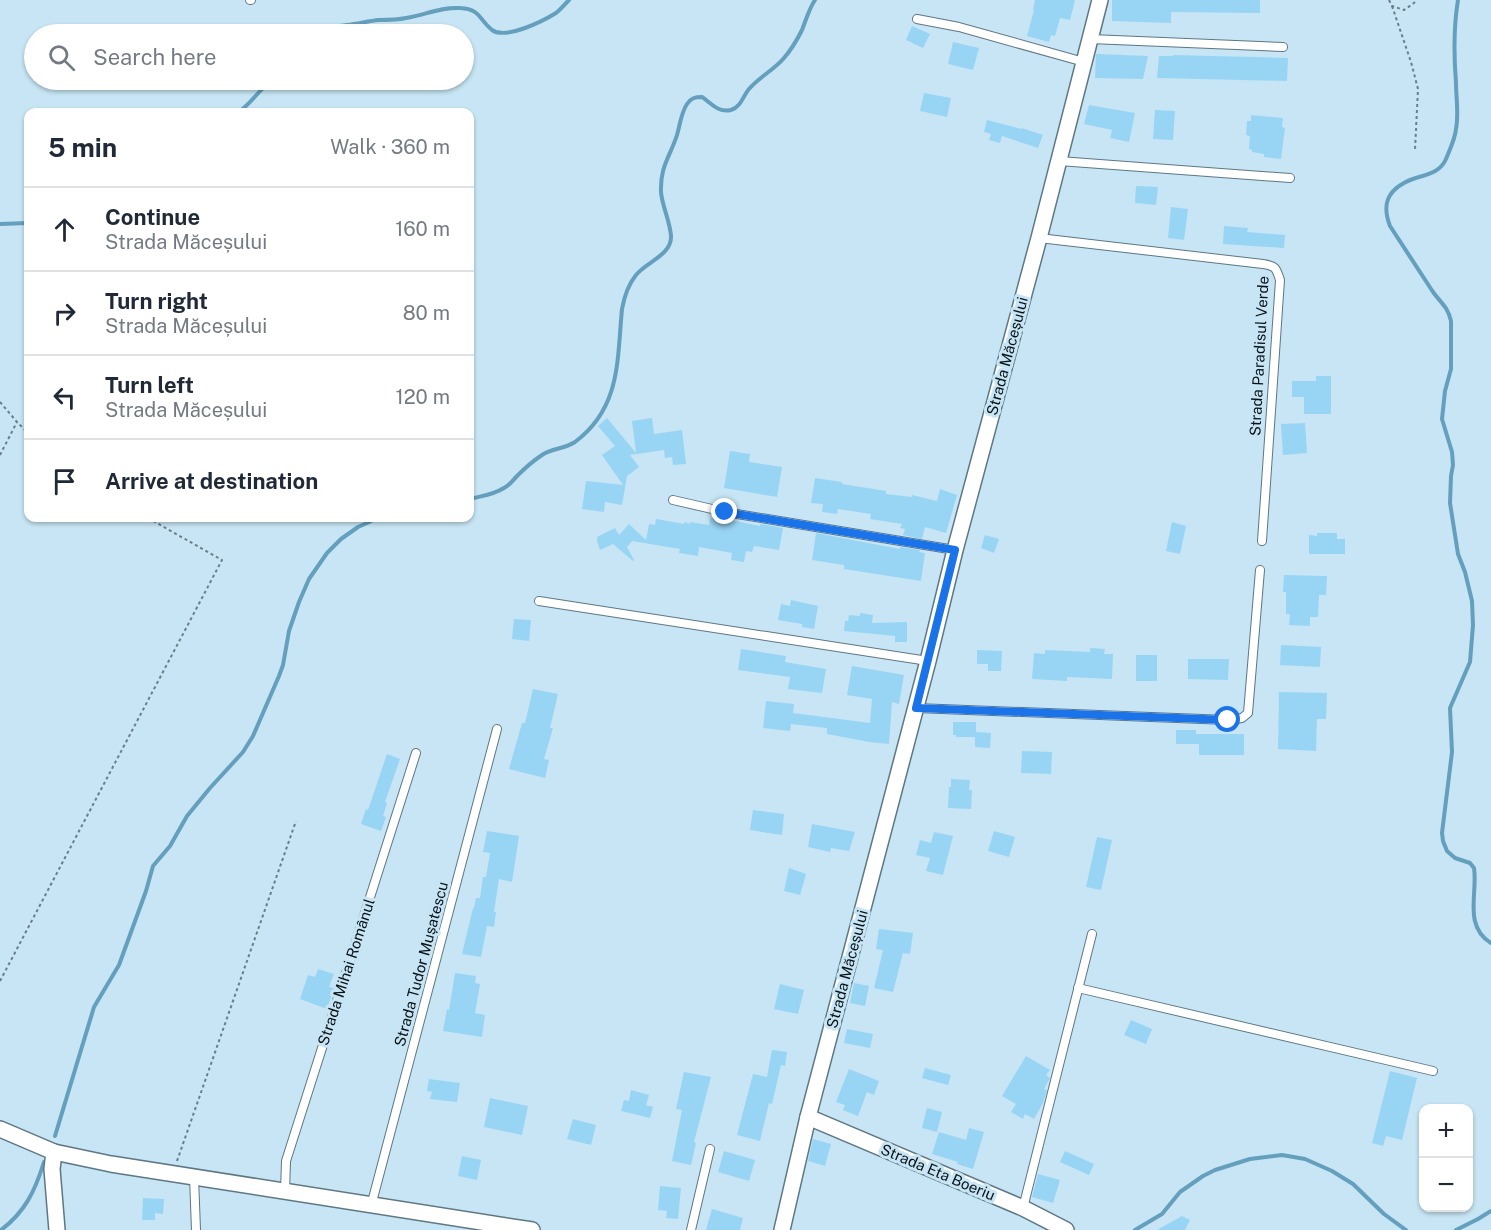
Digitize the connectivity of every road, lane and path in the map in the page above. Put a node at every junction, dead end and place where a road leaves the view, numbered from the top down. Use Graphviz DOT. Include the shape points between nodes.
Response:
graph roads {
  1 [pos="1100,0"];
  2 [pos="1389,0"];
  3 [pos="1416,0"];
  4 [pos="1392,6"];
  5 [pos="917,19"];
  6 [pos="1090,39"];
  7 [pos="1283,47"];
  8 [pos="1084,62"];
  9 [pos="1415,150"];
  10 [pos="1059,161"];
  11 [pos="1290,178"];
  12 [pos="1039,238"];
  13 [pos="0,402"];
  14 [pos="17,423"];
  15 [pos="24,429"];
  16 [pos="0,455"];
  17 [pos="674,500"];
  18 [pos="155,522"];
  19 [pos="1262,541"];
  20 [pos="955,550"];
  21 [pos="1260,570"];
  22 [pos="539,601"];
  23 [pos="928,661"];
  24 [pos="916,708"];
  25 [pos="497,729"];
  26 [pos="416,753"];
  27 [pos="296,821"];
  28 [pos="1092,934"];
  29 [pos="0,981"];
  30 [pos="1078,988"];
  31 [pos="1433,1071"];
  32 [pos="808,1117"];
  33 [pos="0,1129"];
  34 [pos="710,1149"];
  35 [pos="54,1152"];
  36 [pos="173,1174"];
  37 [pos="194,1177"];
  38 [pos="285,1192"];
  39 [pos="371,1206"];
  40 [pos="1023,1208"];
  41 [pos="57,1230"];
  42 [pos="196,1230"];
  43 [pos="532,1230"];
  44 [pos="691,1230"];
  45 [pos="782,1230"];
  46 [pos="1066,1230"];
  1 -- 6 [label="street, Strada Măceșului"];
  2 -- 4 [label="path"];
  3 -- 4 [label="path" via="1404,10"];
  4 -- 9 [label="path" via="1418,89"];
  5 -- 8 [label="lane"];
  6 -- 7 [label="lane"];
  6 -- 8 [label="street, Strada Măceșului"];
  8 -- 10 [label="street, Strada Măceșului"];
  10 -- 11 [label="lane"];
  10 -- 12 [label="street, Strada Măceșului"];
  12 -- 19 [label="lane, Strada Paradisul Verde" via="1263,264 1277,270 1280,280"];
  12 -- 20 [label="street, Strada Măceșului"];
  13 -- 14 [label="path"];
  14 -- 15 [label="path"];
  14 -- 16 [label="path"];
  17 -- 20 [label="lane"];
  18 -- 29 [label="path" via="222,560"];
  20 -- 23 [label="street, Strada Măceșului"];
  21 -- 24 [label="lane" via="1248,713 1242,718"];
  22 -- 23 [label="lane"];
  23 -- 24 [label="street, Strada Măceșului"];
  24 -- 32 [label="street, Strada Măceșului"];
  25 -- 39 [label="lane, Strada Tudor Mușatescu"];
  26 -- 38 [label="lane, Strada Mihai Românul" via="286,1161"];
  27 -- 36 [label="path"];
  28 -- 30 [label="lane"];
  30 -- 31 [label="lane"];
  30 -- 40 [label="lane"];
  32 -- 40 [label="street, Strada Eta Boeriu"];
  32 -- 45 [label="street, Strada Măceșului"];
  33 -- 35 [label="street"];
  34 -- 44 [label="lane"];
  35 -- 36 [label="street"];
  35 -- 41 [label="street"];
  36 -- 37 [label="street"];
  37 -- 38 [label="street"];
  37 -- 42 [label="lane"];
  38 -- 39 [label="street"];
  39 -- 43 [label="street"];
  40 -- 46 [label="street, Strada Eta Boeriu"];
}
